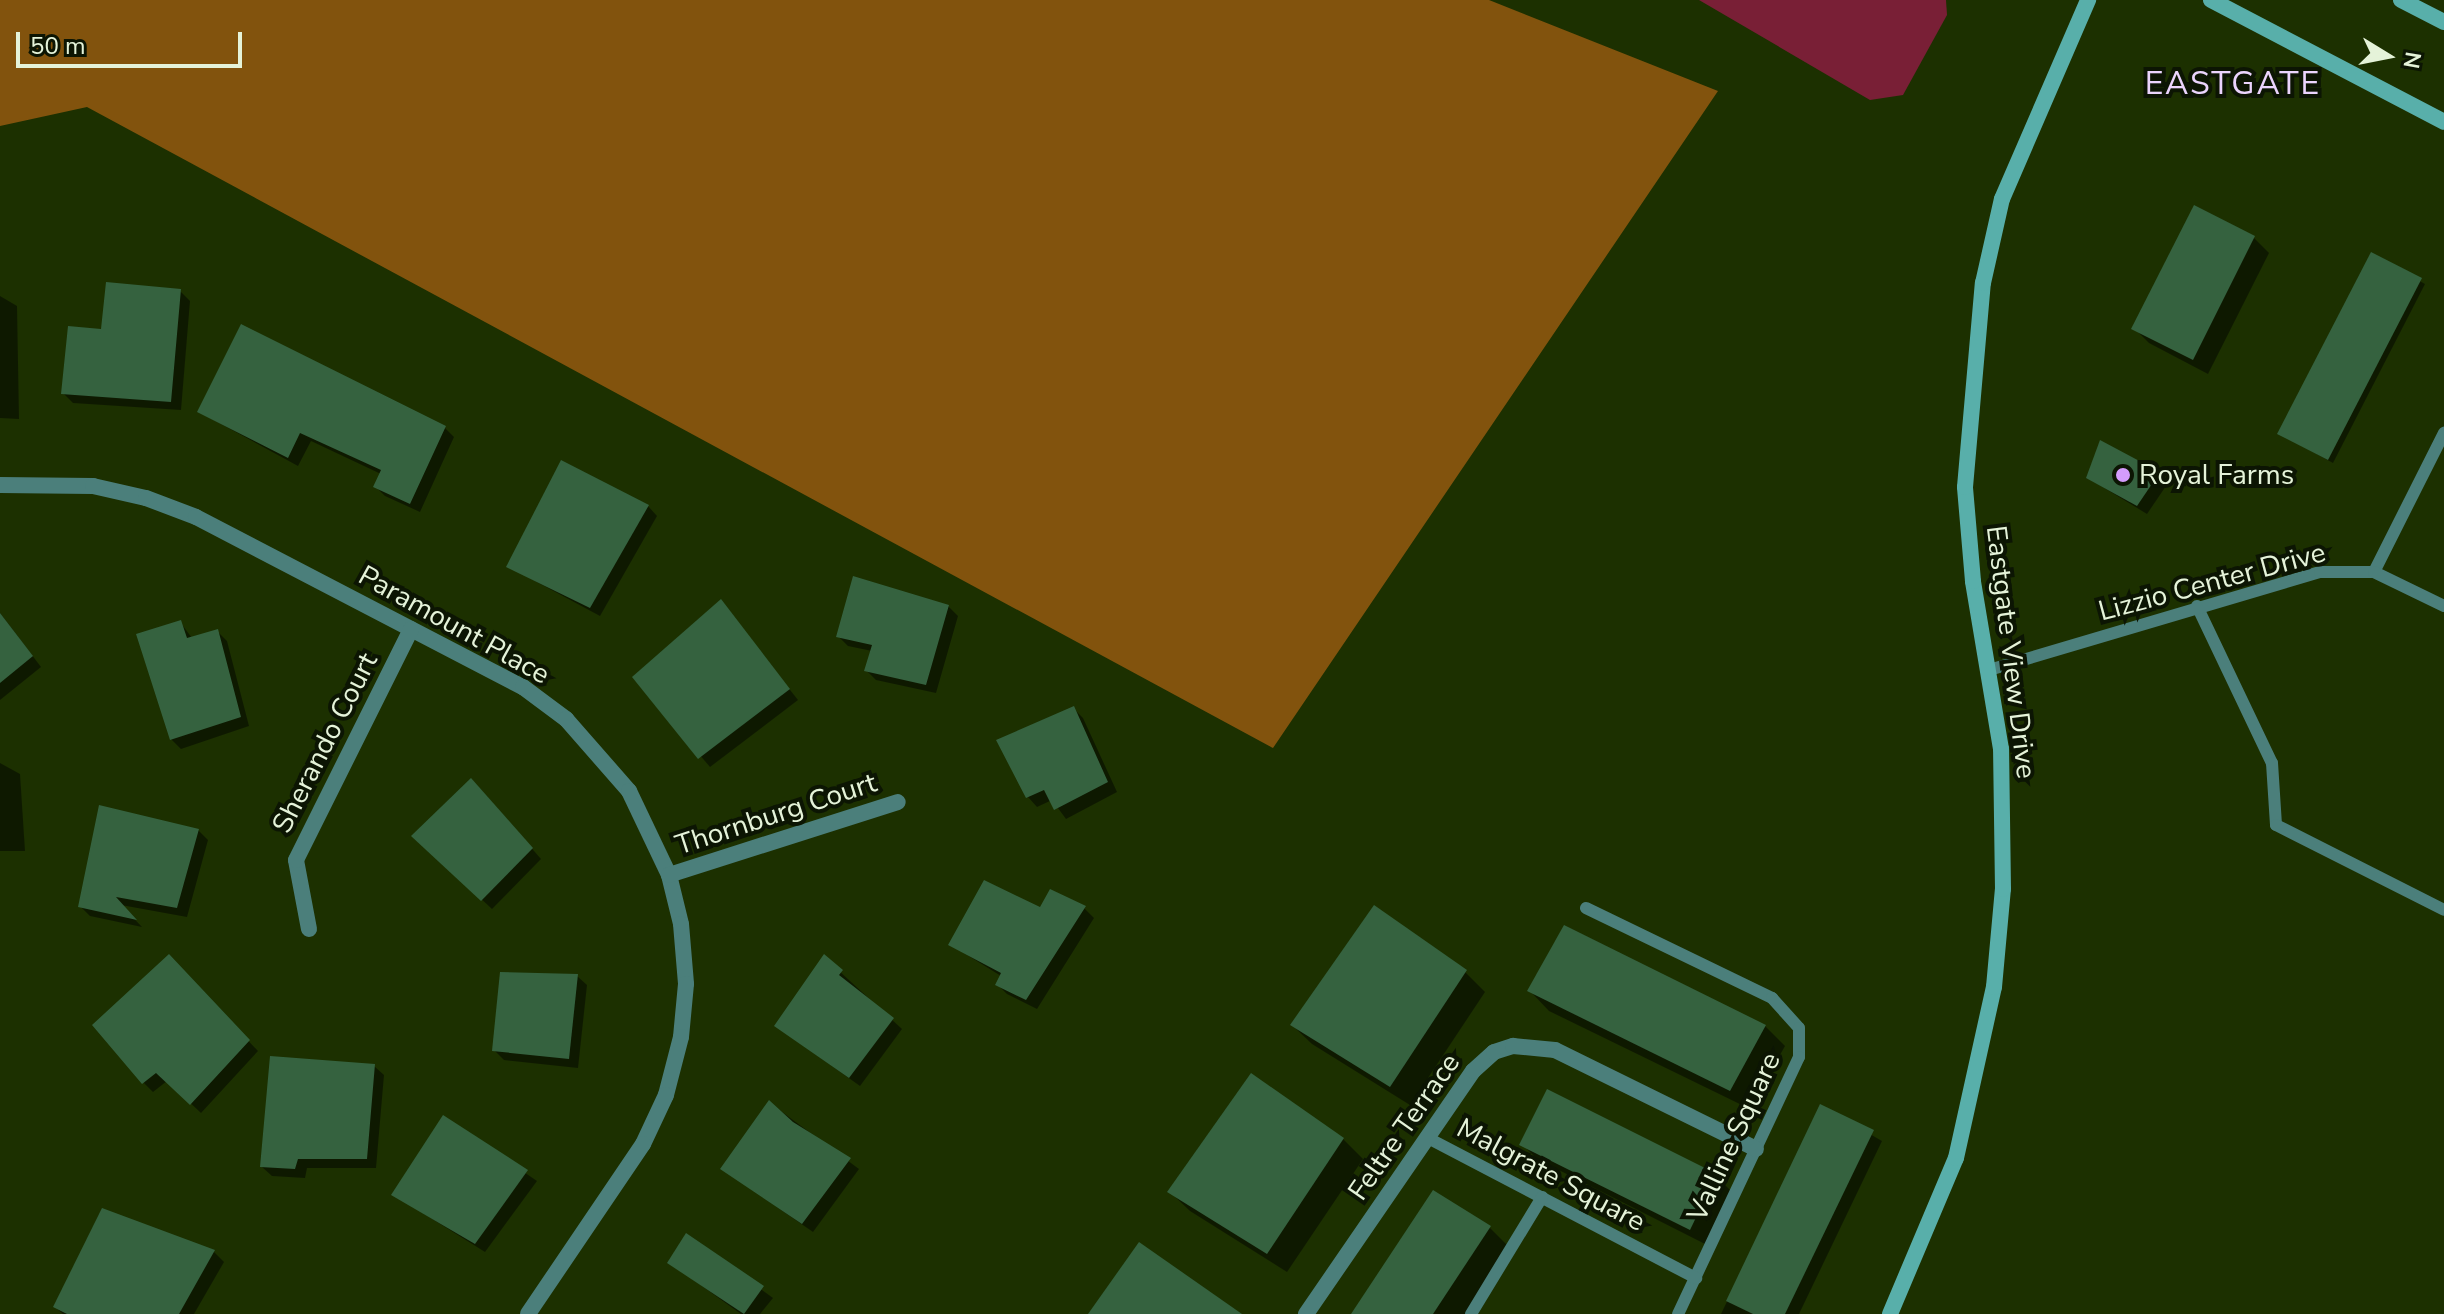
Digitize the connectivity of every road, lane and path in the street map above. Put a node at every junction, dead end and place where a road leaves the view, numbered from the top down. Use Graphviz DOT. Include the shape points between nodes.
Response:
graph roads {
  1 [pos="2088,0"];
  2 [pos="2211,0"];
  3 [pos="2401,0"];
  4 [pos="2444,22"];
  5 [pos="2444,122"];
  6 [pos="2444,433"];
  7 [pos="0,485"];
  8 [pos="2374,572"];
  9 [pos="2197,606"];
  10 [pos="2444,606"];
  11 [pos="411,629"];
  12 [pos="1989,670"];
  13 [pos="898,802"];
  14 [pos="669,875"];
  15 [pos="1586,908"];
  16 [pos="2444,910"];
  17 [pos="309,929"];
  18 [pos="1426,1137"];
  19 [pos="1756,1149"];
  20 [pos="1542,1197"];
  21 [pos="1696,1278"];
  22 [pos="528,1314"];
  23 [pos="1306,1314"];
  24 [pos="1471,1314"];
  25 [pos="1678,1314"];
  26 [pos="1890,1314"];
  1 -- 12 [label="street, Eastgate View Drive" via="2002,199 1983,283 1965,487 1973,581"];
  2 -- 5 [label="street"];
  3 -- 4 [label="street"];
  6 -- 8 [label="lane"];
  7 -- 11 [label="street, Paramount Place" via="93,486 146,498 196,517"];
  8 -- 9 [label="lane, Lizzio Center Drive" via="2320,572"];
  8 -- 10 [label="lane, Lizzio Center Drive"];
  9 -- 12 [label="lane, Lizzio Center Drive"];
  9 -- 16 [label="lane" via="2272,763 2276,825"];
  11 -- 14 [label="street, Paramount Place" via="523,687 566,719 629,791"];
  11 -- 17 [label="street, Sherando Court" via="296,860"];
  12 -- 26 [label="street, Eastgate View Drive" via="2005,817 1994,987 1956,1158"];
  13 -- 14 [label="street, Thornburg Court"];
  14 -- 22 [label="street, Paramount Place" via="681,924 686,984 681,1037 666,1095 625,1175"];
  15 -- 19 [label="lane, Valline Square" via="1772,998 1790,1015 1802,1042 1799,1057"];
  18 -- 19 [label="street, Feltre Terrace" via="1473,1071 1494,1052 1533,1045 1634,1085"];
  18 -- 20 [label="lane, Malgrate Square"];
  18 -- 23 [label="street, Feltre Terrace"];
  19 -- 21 [label="lane, Valline Square"];
  20 -- 21 [label="lane, Malgrate Square"];
  20 -- 24 [label="lane"];
  21 -- 25 [label="lane, Valline Square"];
}
